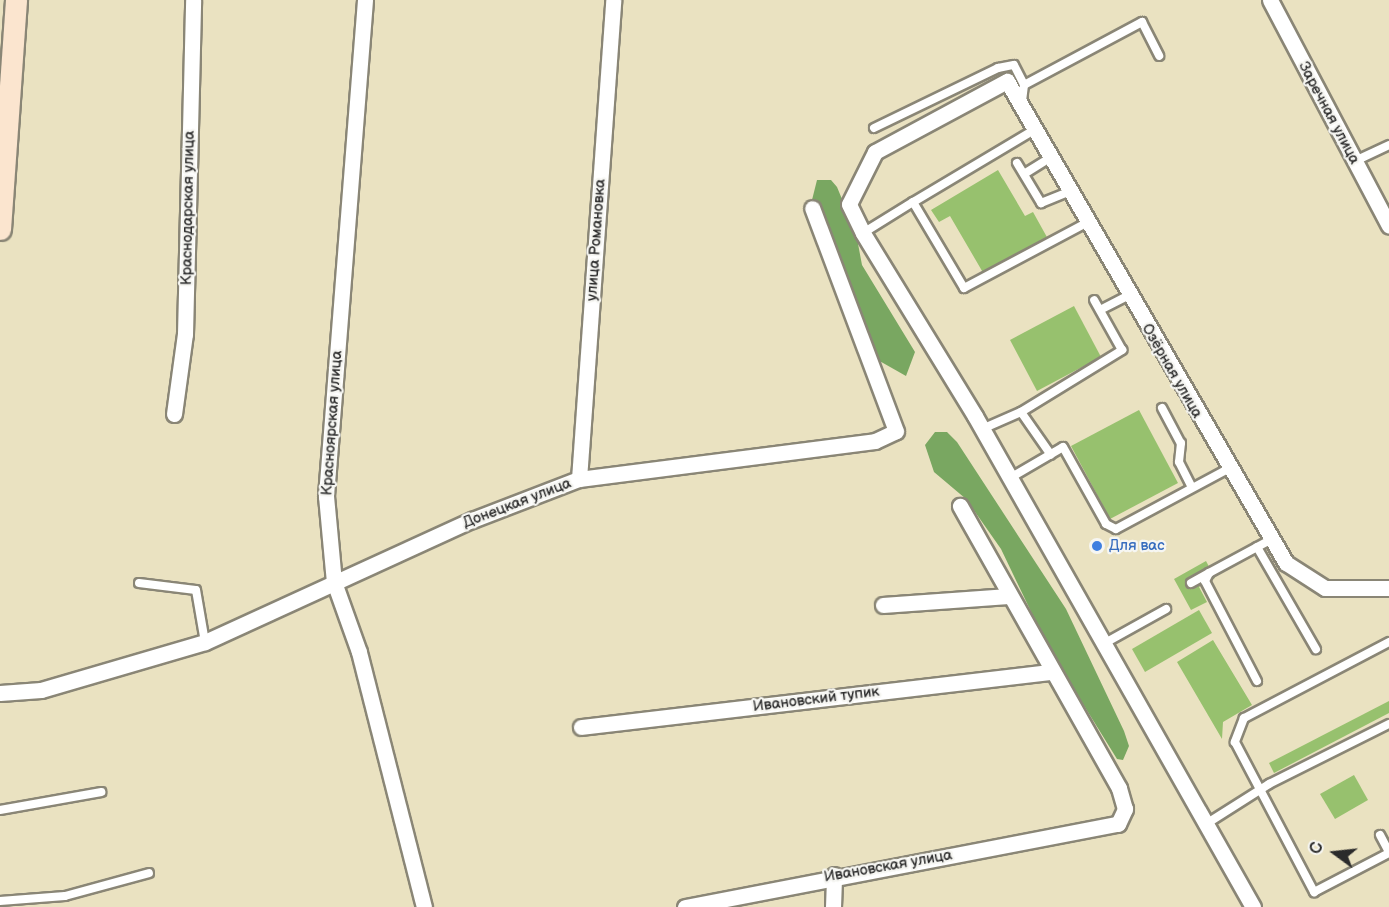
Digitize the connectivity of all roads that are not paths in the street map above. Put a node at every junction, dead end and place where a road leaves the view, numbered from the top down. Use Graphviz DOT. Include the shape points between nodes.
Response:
graph roads {
  1 [pos="16,0"];
  2 [pos="193,0"];
  3 [pos="364,0"];
  4 [pos="613,0"];
  5 [pos="1270,0"];
  6 [pos="1160,56"];
  7 [pos="1024,85"];
  8 [pos="1021,106"];
  9 [pos="874,128"];
  10 [pos="1034,130"];
  11 [pos="1389,145"];
  12 [pos="1050,158"];
  13 [pos="1355,161"];
  14 [pos="1017,163"];
  15 [pos="1024,174"];
  16 [pos="1070,191"];
  17 [pos="913,202"];
  18 [pos="812,208"];
  19 [pos="1088,222"];
  20 [pos="1389,226"];
  21 [pos="0,229"];
  22 [pos="863,233"];
  23 [pos="1128,296"];
  24 [pos="1094,300"];
  25 [pos="1100,310"];
  26 [pos="1162,408"];
  27 [pos="1021,412"];
  28 [pos="174,414"];
  29 [pos="982,429"];
  30 [pos="1051,454"];
  31 [pos="1228,468"];
  32 [pos="1010,478"];
  33 [pos="579,480"];
  34 [pos="1192,488"];
  35 [pos="960,506"];
  36 [pos="1263,544"];
  37 [pos="1209,573"];
  38 [pos="334,582"];
  39 [pos="139,583"];
  40 [pos="1191,583"];
  41 [pos="1389,588"];
  42 [pos="1008,596"];
  43 [pos="884,605"];
  44 [pos="1166,609"];
  45 [pos="205,642"];
  46 [pos="1389,642"];
  47 [pos="1105,643"];
  48 [pos="1316,649"];
  49 [pos="1051,672"];
  50 [pos="1257,681"];
  51 [pos="0,693"];
  52 [pos="1389,724"];
  53 [pos="581,727"];
  54 [pos="101,792"];
  55 [pos="1261,794"];
  56 [pos="0,810"];
  57 [pos="1206,824"];
  58 [pos="1380,835"];
  59 [pos="1389,853"];
  60 [pos="149,873"];
  61 [pos="834,875"];
  62 [pos="0,901"];
  63 [pos="423,907"];
  64 [pos="685,907"];
  65 [pos="833,907"];
  66 [pos="1253,907"];
  1 -- 21 [label="street"];
  2 -- 28 [label="street, Краснодарская улица" via="185,334"];
  3 -- 38 [label="street, Красноярская улица" via="326,495"];
  4 -- 33 [label="street, улица Романовка"];
  5 -- 13 [label="street, Заречная улица"];
  6 -- 7 [label="lane" via="1142,21"];
  7 -- 8 [label="lane"];
  7 -- 9 [label="lane" via="1014,65 998,68"];
  8 -- 10 [label="street, Озёрная улица"];
  8 -- 22 [label="street, Озёрная улица" via="1007,81 875,152 849,204"];
  10 -- 12 [label="street, Озёрная улица"];
  10 -- 17 [label="lane"];
  11 -- 13 [label="lane"];
  12 -- 15 [label="lane"];
  12 -- 16 [label="street, Озёрная улица"];
  13 -- 20 [label="street, Заречная улица"];
  14 -- 15 [label="lane"];
  15 -- 16 [label="lane" via="1041,203"];
  16 -- 19 [label="street, Озёрная улица"];
  17 -- 19 [label="lane" via="964,288"];
  17 -- 22 [label="lane"];
  18 -- 33 [label="street, Донецкая улица" via="896,430 875,441"];
  19 -- 23 [label="street, Озёрная улица"];
  22 -- 29 [label="street"];
  23 -- 25 [label="lane"];
  23 -- 31 [label="street, Озёрная улица"];
  24 -- 25 [label="lane"];
  25 -- 27 [label="lane" via="1120,353"];
  26 -- 34 [label="lane" via="1181,443 1179,462"];
  27 -- 29 [label="lane"];
  27 -- 30 [label="lane"];
  29 -- 32 [label="street"];
  30 -- 32 [label="lane"];
  30 -- 34 [label="lane" via="1063,447 1106,524 1116,529"];
  31 -- 34 [label="lane"];
  31 -- 36 [label="street, Озёрная улица"];
  32 -- 47 [label="street"];
  33 -- 38 [label="street, Донецкая улица" via="472,519"];
  35 -- 42 [label="street"];
  36 -- 37 [label="lane"];
  36 -- 41 [label="street, Озёрная улица" via="1295,572 1325,588"];
  36 -- 48 [label="lane"];
  37 -- 40 [label="lane"];
  37 -- 50 [label="lane" via="1206,591"];
  38 -- 45 [label="street, Донецкая улица"];
  38 -- 63 [label="street, Красноярская улица" via="359,652"];
  39 -- 45 [label="lane" via="196,590"];
  42 -- 43 [label="street"];
  42 -- 49 [label="street"];
  44 -- 47 [label="lane"];
  45 -- 51 [label="street, Донецкая улица" via="41,690"];
  46 -- 55 [label="lane" via="1244,718 1235,742"];
  47 -- 57 [label="street"];
  49 -- 53 [label="street, Ивановский тупик"];
  49 -- 61 [label="street, Ивановская улица" via="1063,681 1119,788 1125,809 1118,824"];
  52 -- 55 [label="lane" via="1269,784"];
  54 -- 56 [label="lane"];
  55 -- 57 [label="lane"];
  55 -- 59 [label="lane" via="1314,892"];
  57 -- 66 [label="street"];
  58 -- 59 [label="lane"];
  60 -- 62 [label="lane" via="65,897"];
  61 -- 64 [label="street, Ивановская улица"];
  61 -- 65 [label="street"];
}
